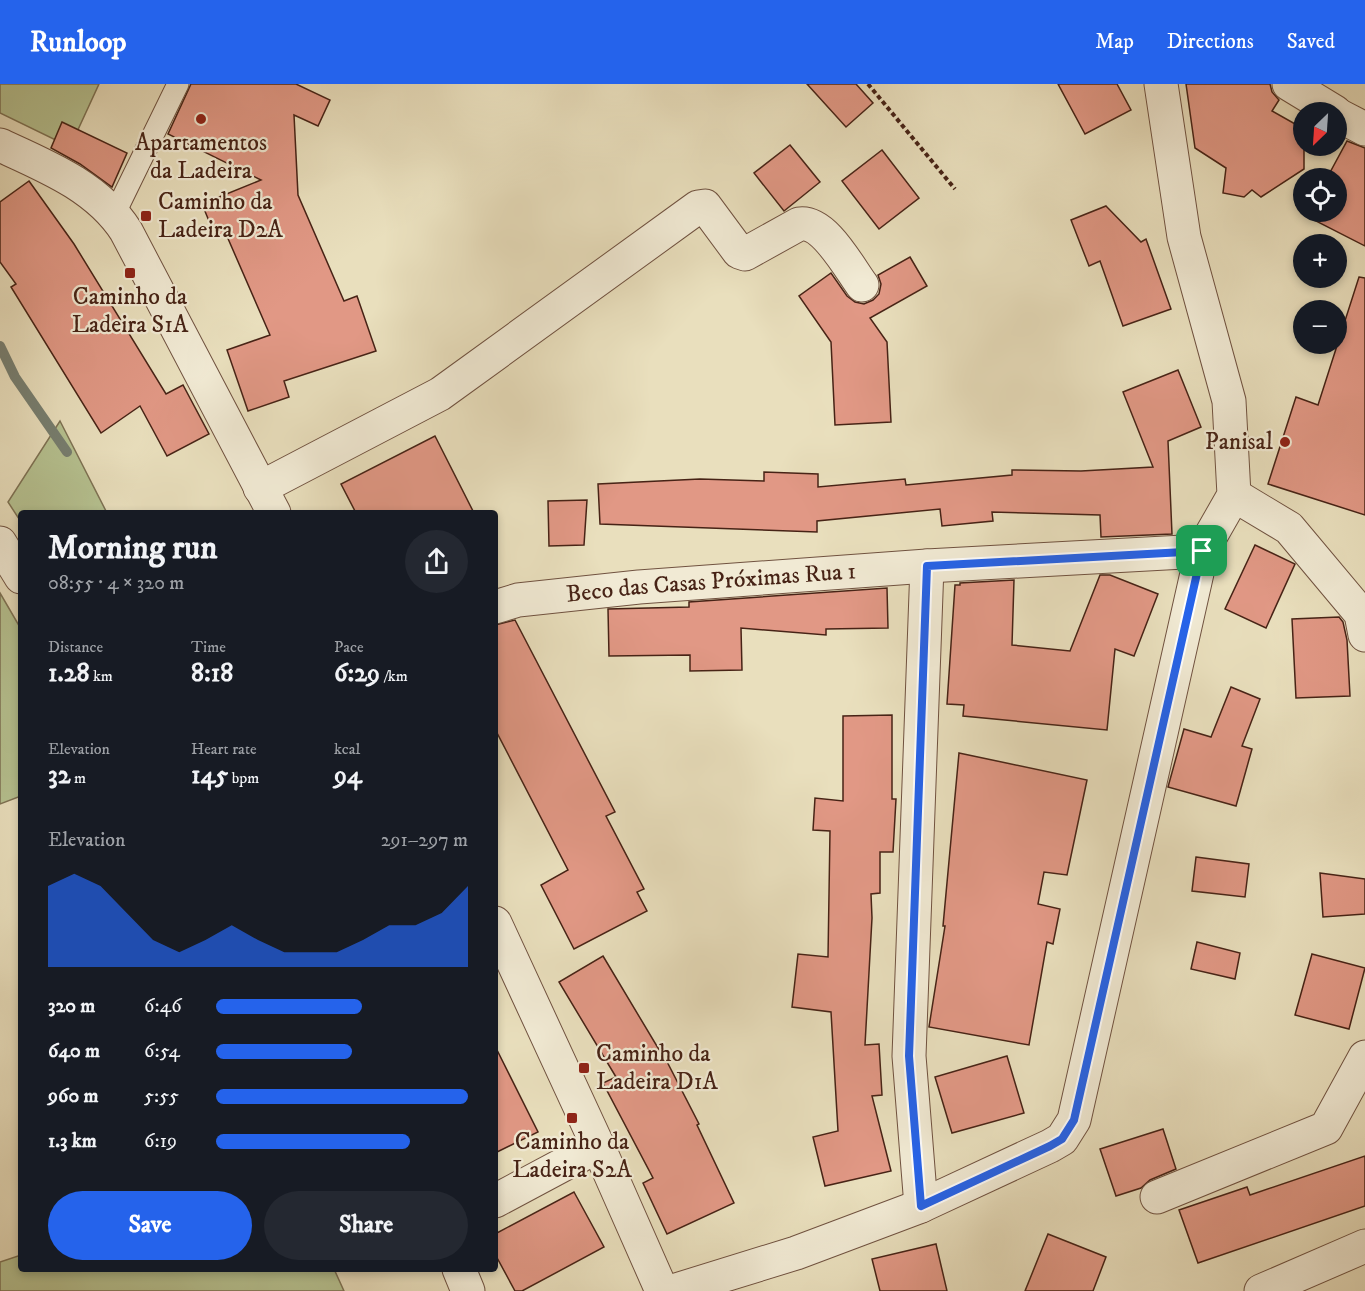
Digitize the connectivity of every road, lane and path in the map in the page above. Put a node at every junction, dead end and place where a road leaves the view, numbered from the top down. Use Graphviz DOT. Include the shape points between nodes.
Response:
graph roads {
  1 [pos="178,84"];
  2 [pos="868,84"];
  3 [pos="1161,84"];
  4 [pos="1290,84"];
  5 [pos="1319,102"];
  6 [pos="1347,119"];
  7 [pos="1365,129"];
  8 [pos="0,145"];
  9 [pos="955,189"];
  10 [pos="115,213"];
  11 [pos="862,285"];
  12 [pos="1234,495"];
  13 [pos="267,500"];
  14 [pos="0,543"];
  15 [pos="1202,551"];
  16 [pos="927,566"];
  17 [pos="18,572"];
  18 [pos="498,606"];
  19 [pos="1365,635"];
  20 [pos="498,929"];
  21 [pos="1365,1057"];
  22 [pos="598,1146"];
  23 [pos="1157,1197"];
  24 [pos="498,1199"];
  25 [pos="921,1206"];
  26 [pos="1365,1246"];
  27 [pos="460,1272"];
  28 [pos="468,1291"];
  29 [pos="662,1291"];
  30 [pos="673,1291"];
  31 [pos="1261,1291"];
  1 -- 10 [label="lane"];
  2 -- 9 [label="path"];
  3 -- 12 [label="street" via="1184,237 1229,401"];
  4 -- 5 [label="street"];
  6 -- 7 [label="street"];
  8 -- 10 [label="street" via="67,178"];
  10 -- 13 [label="street"];
  11 -- 13 [label="street" via="825,234 806,223 745,254 739,252 705,206 698,207 440,394"];
  12 -- 15 [label="street"];
  12 -- 19 [label="street" via="1289,528 1361,614"];
  14 -- 17 [label="street"];
  15 -- 16 [label="street, Beco das Casas Próximas Rua 1"];
  15 -- 25 [label="street" via="1074,1120 1062,1139 1050,1146"];
  16 -- 18 [label="street, Beco das Casas Próximas Rua 1" via="639,587 518,600"];
  16 -- 25 [label="street" via="909,1056"];
  20 -- 22 [label="street"];
  21 -- 23 [label="street" via="1326,1128"];
  22 -- 24 [label="street"];
  22 -- 29 [label="street"];
  25 -- 30 [label="street" via="796,1253"];
  26 -- 31 [label="street"];
  27 -- 28 [label="street"];
}
